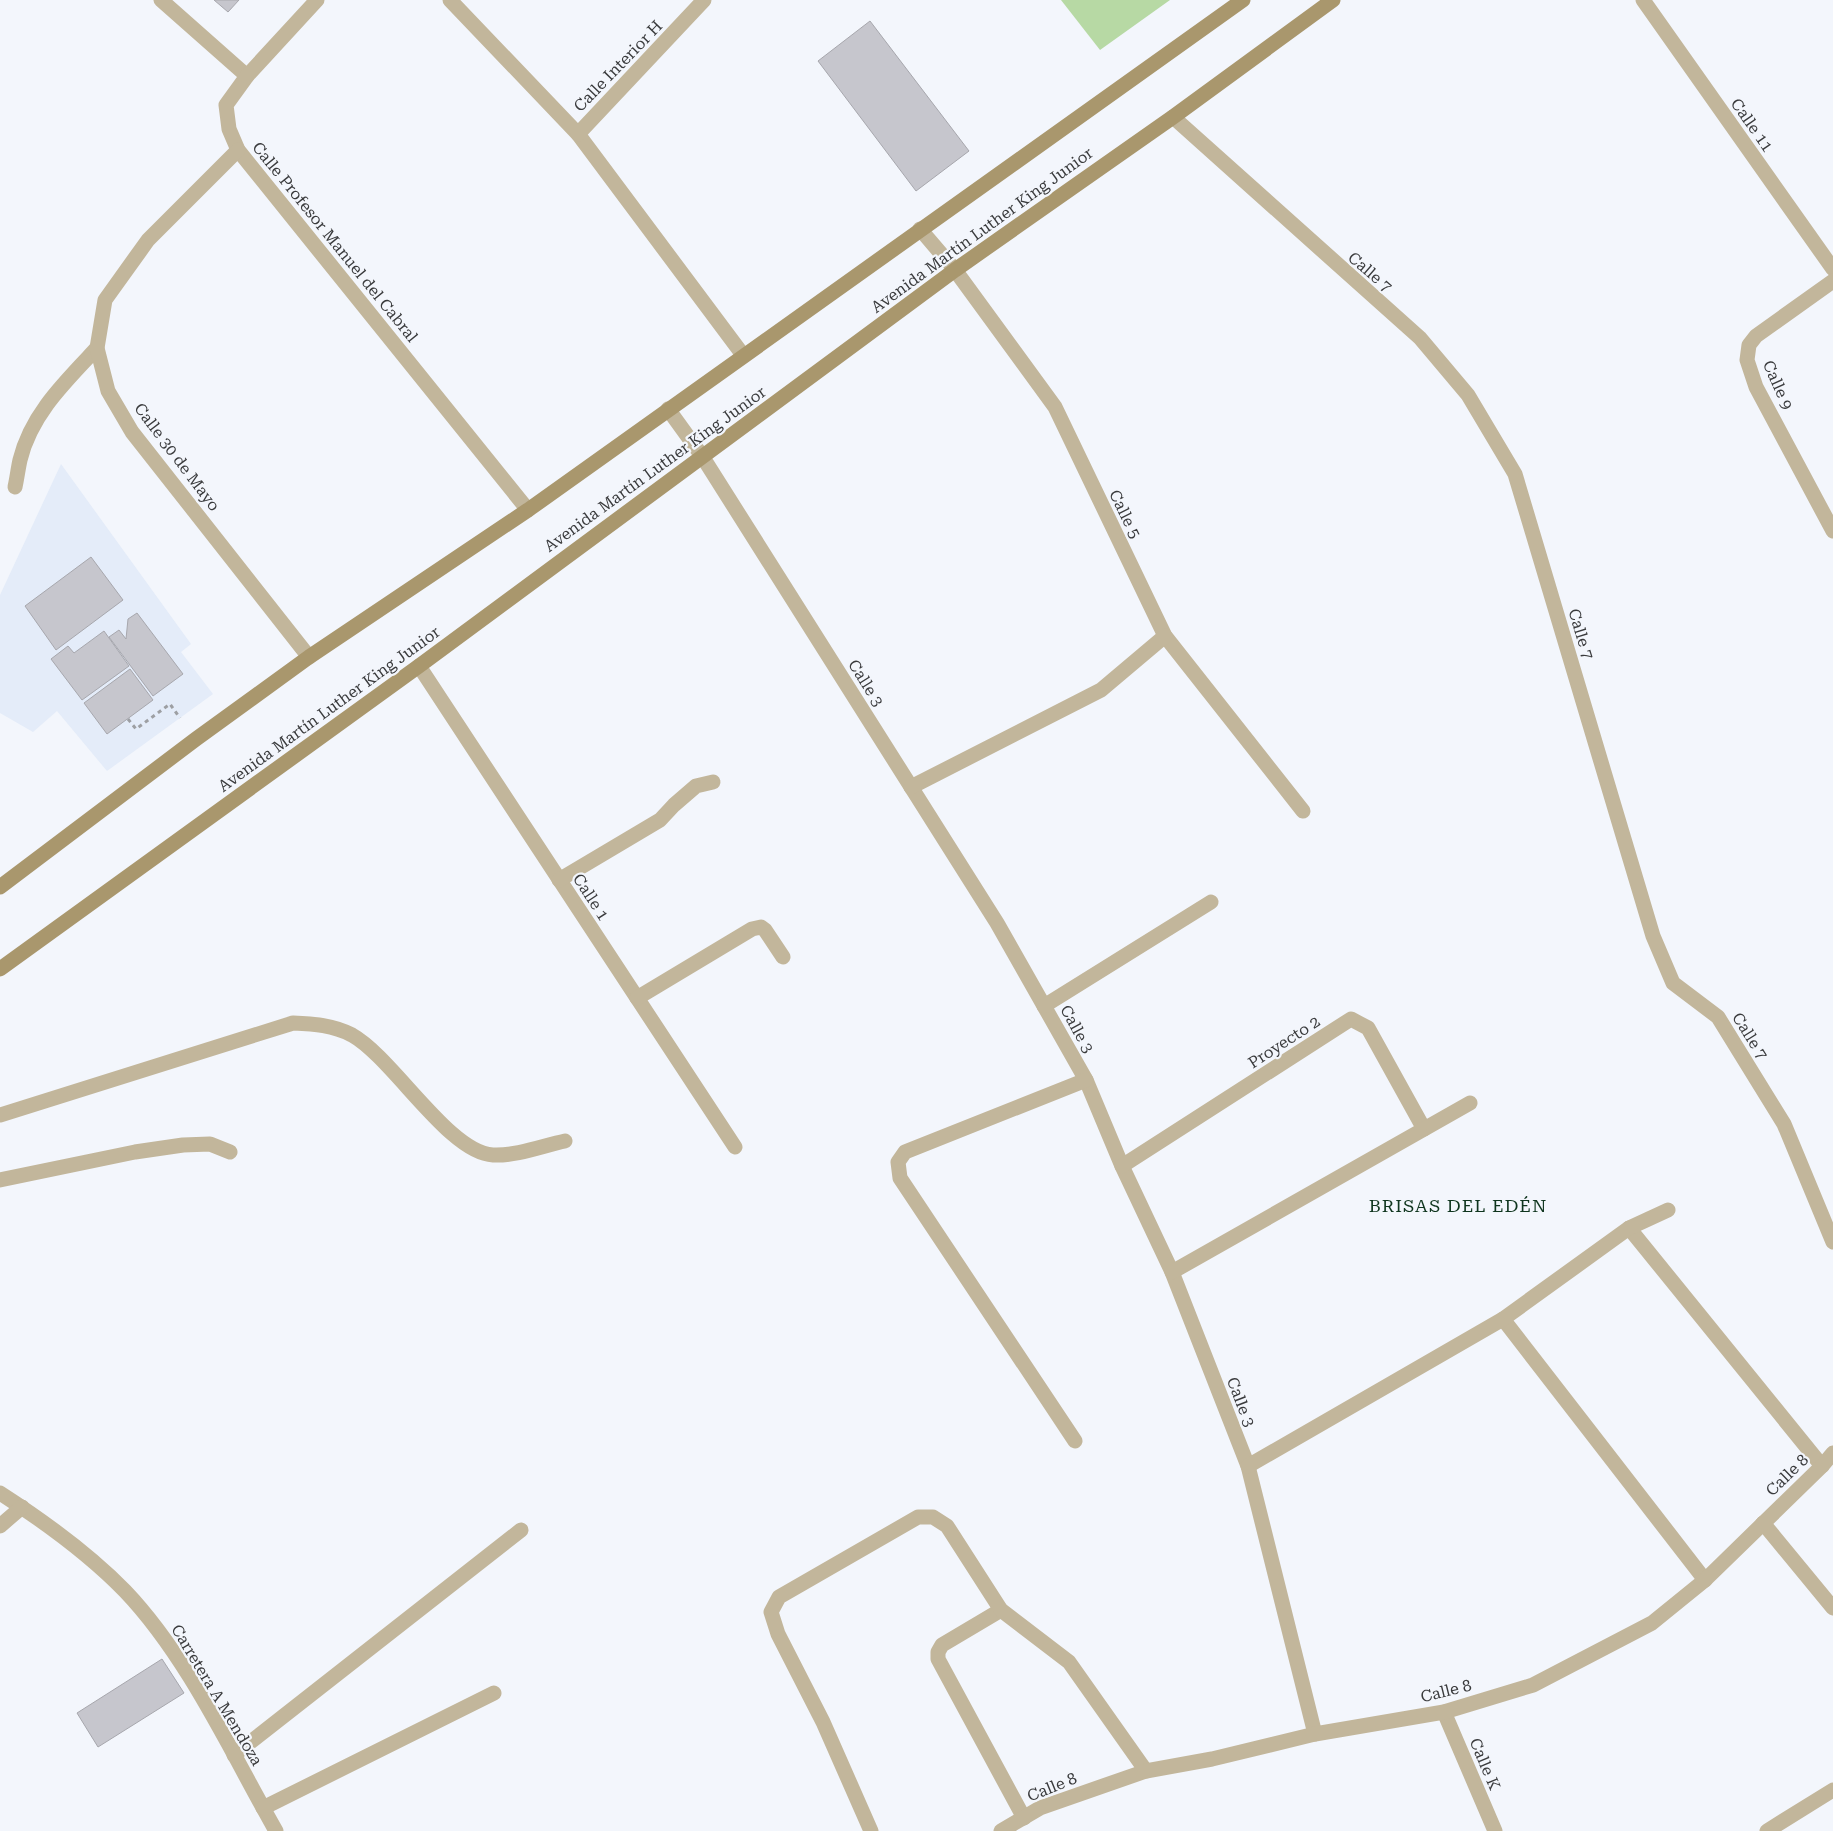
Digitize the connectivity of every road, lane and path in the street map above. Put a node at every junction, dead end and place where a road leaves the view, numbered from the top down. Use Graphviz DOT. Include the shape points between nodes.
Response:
graph roads {
  1 [pos="161,0"];
  2 [pos="317,0"];
  3 [pos="450,0"];
  4 [pos="704,0"];
  5 [pos="1243,0"];
  6 [pos="1332,0"];
  7 [pos="1643,0"];
  8 [pos="247,76"];
  9 [pos="1173,116"];
  10 [pos="578,134"];
  11 [pos="238,150"];
  12 [pos="920,229"];
  13 [pos="1833,269"];
  14 [pos="955,270"];
  15 [pos="1833,281"];
  16 [pos="97,348"];
  17 [pos="743,355"];
  18 [pos="668,409"];
  19 [pos="702,456"];
  20 [pos="15,487"];
  21 [pos="528,510"];
  22 [pos="1833,531"];
  23 [pos="1165,636"];
  24 [pos="309,657"];
  25 [pos="419,666"];
  26 [pos="180,718"];
  27 [pos="128,719"];
  28 [pos="713,782"];
  29 [pos="911,787"];
  30 [pos="1303,811"];
  31 [pos="559,880"];
  32 [pos="0,887"];
  33 [pos="1211,902"];
  34 [pos="783,957"];
  35 [pos="0,969"];
  36 [pos="637,998"];
  37 [pos="1044,1006"];
  38 [pos="1086,1080"];
  39 [pos="1470,1104"];
  40 [pos="0,1115"];
  41 [pos="1424,1129"];
  42 [pos="564,1141"];
  43 [pos="735,1147"];
  44 [pos="230,1152"];
  45 [pos="1122,1166"];
  46 [pos="0,1180"];
  47 [pos="1668,1210"];
  48 [pos="1629,1228"];
  49 [pos="1833,1242"];
  50 [pos="1172,1272"];
  51 [pos="1503,1319"];
  52 [pos="1075,1441"];
  53 [pos="1833,1453"];
  54 [pos="1248,1466"];
  55 [pos="1822,1466"];
  56 [pos="0,1493"];
  57 [pos="22,1507"];
  58 [pos="1763,1523"];
  59 [pos="0,1526"];
  60 [pos="521,1530"];
  61 [pos="1705,1580"];
  62 [pos="1833,1608"];
  63 [pos="1001,1610"];
  64 [pos="494,1693"];
  65 [pos="1444,1712"];
  66 [pos="1315,1734"];
  67 [pos="234,1755"];
  68 [pos="1146,1771"];
  69 [pos="1833,1790"];
  70 [pos="263,1808"];
  71 [pos="1024,1818"];
  72 [pos="276,1831"];
  73 [pos="871,1831"];
  74 [pos="1001,1831"];
  75 [pos="1495,1831"];
  76 [pos="1767,1831"];
  1 -- 8 [label="street"];
  2 -- 8 [label="street"];
  3 -- 10 [label="street"];
  4 -- 10 [label="street, Calle Interior H"];
  5 -- 12 [label="main road"];
  6 -- 9 [label="main road, Avenida Martín Luther King Junior"];
  7 -- 13 [label="street, Calle 11"];
  8 -- 11 [label="street, Calle Profesor Manuel del Cabral" via="226,105 229,129"];
  9 -- 14 [label="main road, Avenida Martín Luther King Junior"];
  9 -- 49 [label="street, Calle 7" via="1420,338 1468,396 1515,474 1653,936 1674,983 1718,1017 1784,1124"];
  10 -- 17 [label="street"];
  11 -- 16 [label="street, Calle 30 de Mayo" via="148,240 105,300"];
  11 -- 21 [label="street, Calle Profesor Manuel del Cabral"];
  12 -- 14 [label="street, Calle 5"];
  12 -- 17 [label="main road"];
  14 -- 19 [label="main road, Avenida Martín Luther King Junior"];
  14 -- 23 [label="street, Calle 5" via="1055,407"];
  15 -- 22 [label="street, Calle 9" via="1756,336 1749,345 1747,360 1756,387"];
  16 -- 20 [label="street" via="59,387 42,411 20,459"];
  16 -- 24 [label="street, Calle 30 de Mayo" via="108,391 132,432"];
  17 -- 18 [label="main road"];
  18 -- 19 [label="street, Calle 3"];
  18 -- 21 [label="main road"];
  19 -- 25 [label="main road, Avenida Martín Luther King Junior"];
  19 -- 29 [label="street, Calle 3"];
  21 -- 24 [label="main road"];
  23 -- 29 [label="street" via="1101,690"];
  23 -- 30 [label="street, Calle 5"];
  24 -- 32 [label="main road"];
  25 -- 31 [label="street, Calle 1"];
  25 -- 35 [label="main road, Avenida Martín Luther King Junior"];
  26 -- 27 [label="path" via="170,704 136,729"];
  28 -- 31 [label="street" via="696,786 660,820"];
  29 -- 37 [label="street, Calle 3" via="997,923"];
  31 -- 36 [label="street, Calle 1"];
  33 -- 37 [label="street"];
  34 -- 36 [label="street" via="765,930 761,927 752,929"];
  36 -- 43 [label="street, Calle 1"];
  37 -- 38 [label="street, Calle 3"];
  38 -- 45 [label="street, Calle 3"];
  38 -- 52 [label="street" via="905,1152 898,1162 900,1178"];
  39 -- 41 [label="street"];
  40 -- 42 [label="street" via="293,1023 326,1025 353,1036 378,1057 454,1135 477,1151 493,1155 511,1153"];
  41 -- 45 [label="street, Proyecto 2" via="1368,1028 1352,1019"];
  41 -- 50 [label="street"];
  44 -- 46 [label="street" via="210,1144 183,1145"];
  45 -- 50 [label="street, Calle 3"];
  47 -- 48 [label="street"];
  48 -- 51 [label="street"];
  48 -- 55 [label="street"];
  50 -- 54 [label="street, Calle 3"];
  51 -- 54 [label="street"];
  51 -- 61 [label="street"];
  53 -- 55 [label="street, Calle 8"];
  54 -- 66 [label="street, Calle 3"];
  55 -- 58 [label="street, Calle 8"];
  56 -- 57 [label="street, Carretera A Mendoza"];
  57 -- 59 [label="street"];
  57 -- 67 [label="street, Carretera A Mendoza" via="79,1548 125,1592 158,1630"];
  58 -- 61 [label="street, Calle 8"];
  58 -- 62 [label="street"];
  60 -- 67 [label="street"];
  61 -- 65 [label="street, Calle 8" via="1652,1623 1533,1685"];
  63 -- 68 [label="street" via="1069,1662"];
  63 -- 71 [label="street" via="942,1645 938,1659"];
  63 -- 73 [label="street" via="947,1526 932,1517 918,1517 779,1597 771,1612 778,1634 823,1722"];
  64 -- 70 [label="street"];
  65 -- 66 [label="street, Calle 8"];
  65 -- 75 [label="street, Calle K"];
  66 -- 68 [label="street, Calle 8"];
  67 -- 70 [label="street, Carretera A Mendoza"];
  68 -- 71 [label="street, Calle 8" via="1040,1808"];
  69 -- 76 [label="street"];
  70 -- 72 [label="street, Carretera A Mendoza"];
  71 -- 74 [label="street, Calle 8"];
}
